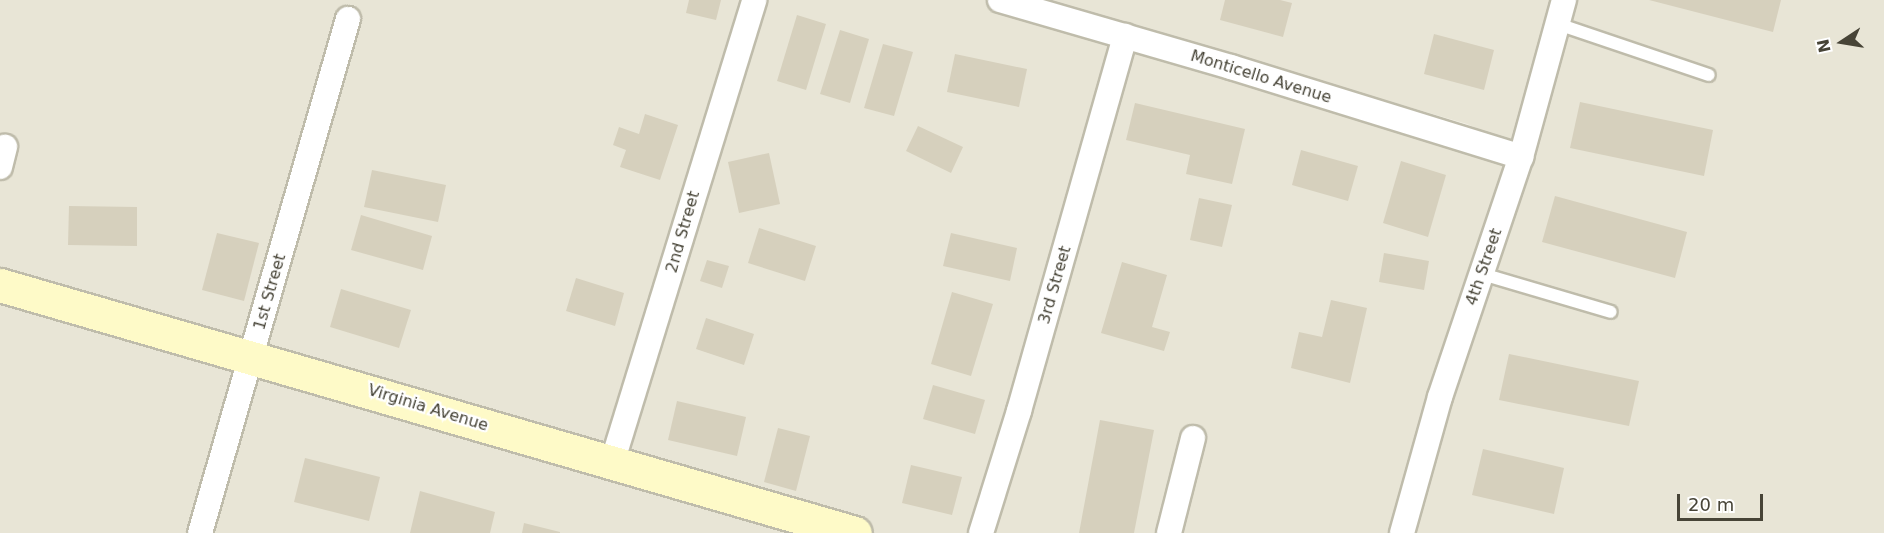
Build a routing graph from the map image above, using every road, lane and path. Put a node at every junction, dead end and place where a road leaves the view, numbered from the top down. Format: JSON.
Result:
{"nodes":[{"id":1,"x":754,"y":0,"type":"edge"},
{"id":2,"x":1000,"y":0,"type":"edge"},
{"id":3,"x":1564,"y":0,"type":"edge"},
{"id":4,"x":348,"y":19,"type":"dead end"},
{"id":5,"x":1558,"y":24,"type":"junction"},
{"id":6,"x":1125,"y":36,"type":"junction"},
{"id":7,"x":1709,"y":75,"type":"dead end"},
{"id":8,"x":1521,"y":157,"type":"junction"},
{"id":9,"x":1482,"y":274,"type":"junction"},
{"id":10,"x":0,"y":285,"type":"edge"},
{"id":11,"x":1611,"y":312,"type":"dead end"},
{"id":12,"x":251,"y":356,"type":"junction"},
{"id":13,"x":1193,"y":438,"type":"dead end"},
{"id":14,"x":612,"y":463,"type":"junction"},
{"id":15,"x":819,"y":528,"type":"edge"},
{"id":16,"x":200,"y":533,"type":"edge"},
{"id":17,"x":855,"y":533,"type":"edge"},
{"id":18,"x":981,"y":533,"type":"edge"},
{"id":19,"x":1169,"y":533,"type":"edge"},
{"id":20,"x":1402,"y":533,"type":"edge"}],
"edges":[{"from":1,"to":14,"type":"street","name":"2nd Street"},
{"from":2,"to":6,"type":"street","name":"Monticello Avenue"},
{"from":3,"to":5,"type":"street","name":"4th Street"},
{"from":4,"to":12,"type":"street","name":"1st Street"},
{"from":5,"to":7,"type":"lane"},
{"from":5,"to":8,"type":"street","name":"4th Street"},
{"from":6,"to":8,"type":"street","name":"Monticello Avenue"},
{"from":6,"to":18,"type":"street","name":"3rd Street"},
{"from":8,"to":9,"type":"street","name":"4th Street"},
{"from":9,"to":11,"type":"lane"},
{"from":9,"to":20,"type":"street","name":"4th Street"},
{"from":10,"to":12,"type":"street","name":"Virginia Avenue"},
{"from":12,"to":14,"type":"street","name":"Virginia Avenue"},
{"from":12,"to":16,"type":"street","name":"1st Street"},
{"from":13,"to":19,"type":"street"},
{"from":14,"to":15,"type":"street","name":"Virginia Avenue"},
{"from":15,"to":17,"type":"street","name":"Virginia Avenue"}]}
